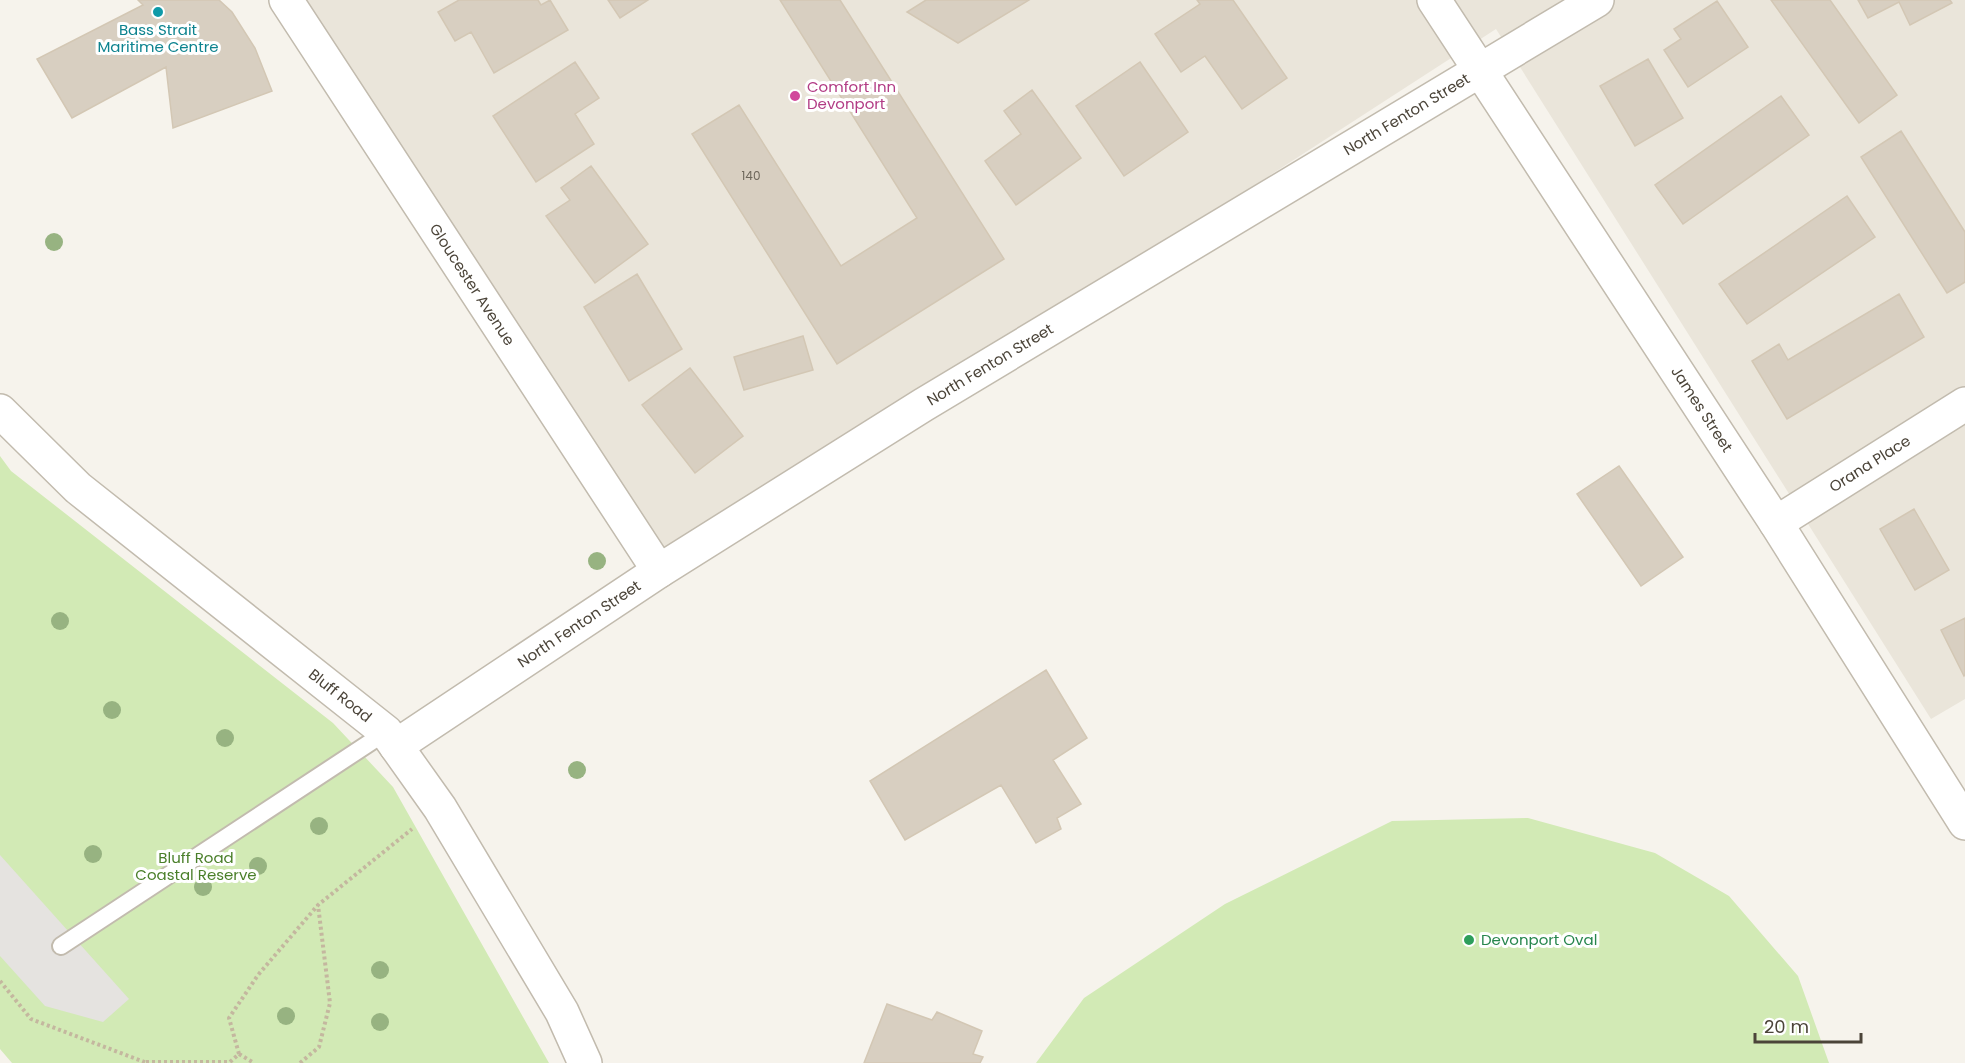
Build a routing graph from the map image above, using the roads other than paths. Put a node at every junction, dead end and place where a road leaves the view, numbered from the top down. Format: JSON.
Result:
{"nodes":[{"id":1,"x":286,"y":0,"type":"edge"},
{"id":2,"x":1434,"y":0,"type":"edge"},
{"id":3,"x":1597,"y":0,"type":"edge"},
{"id":4,"x":1480,"y":72,"type":"junction"},
{"id":5,"x":1965,"y":404,"type":"edge"},
{"id":6,"x":0,"y":411,"type":"edge"},
{"id":7,"x":1776,"y":523,"type":"junction"},
{"id":8,"x":659,"y":571,"type":"junction"},
{"id":9,"x":391,"y":739,"type":"junction"},
{"id":10,"x":1965,"y":823,"type":"edge"},
{"id":11,"x":61,"y":946,"type":"dead end"},
{"id":12,"x":585,"y":1063,"type":"edge"}],
"edges":[{"from":1,"to":8,"type":"street","name":"Gloucester Avenue"},
{"from":2,"to":4,"type":"street","name":"James Street"},
{"from":3,"to":4,"type":"street","name":"North Fenton Street"},
{"from":4,"to":7,"type":"street","name":"James Street"},
{"from":4,"to":8,"type":"street","name":"North Fenton Street"},
{"from":5,"to":7,"type":"street","name":"Orana Place"},
{"from":6,"to":9,"type":"street","name":"Bluff Road"},
{"from":7,"to":10,"type":"street","name":"James Street"},
{"from":8,"to":9,"type":"street","name":"North Fenton Street"},
{"from":9,"to":11,"type":"lane"},
{"from":9,"to":12,"type":"street","name":"Bluff Road"}]}
